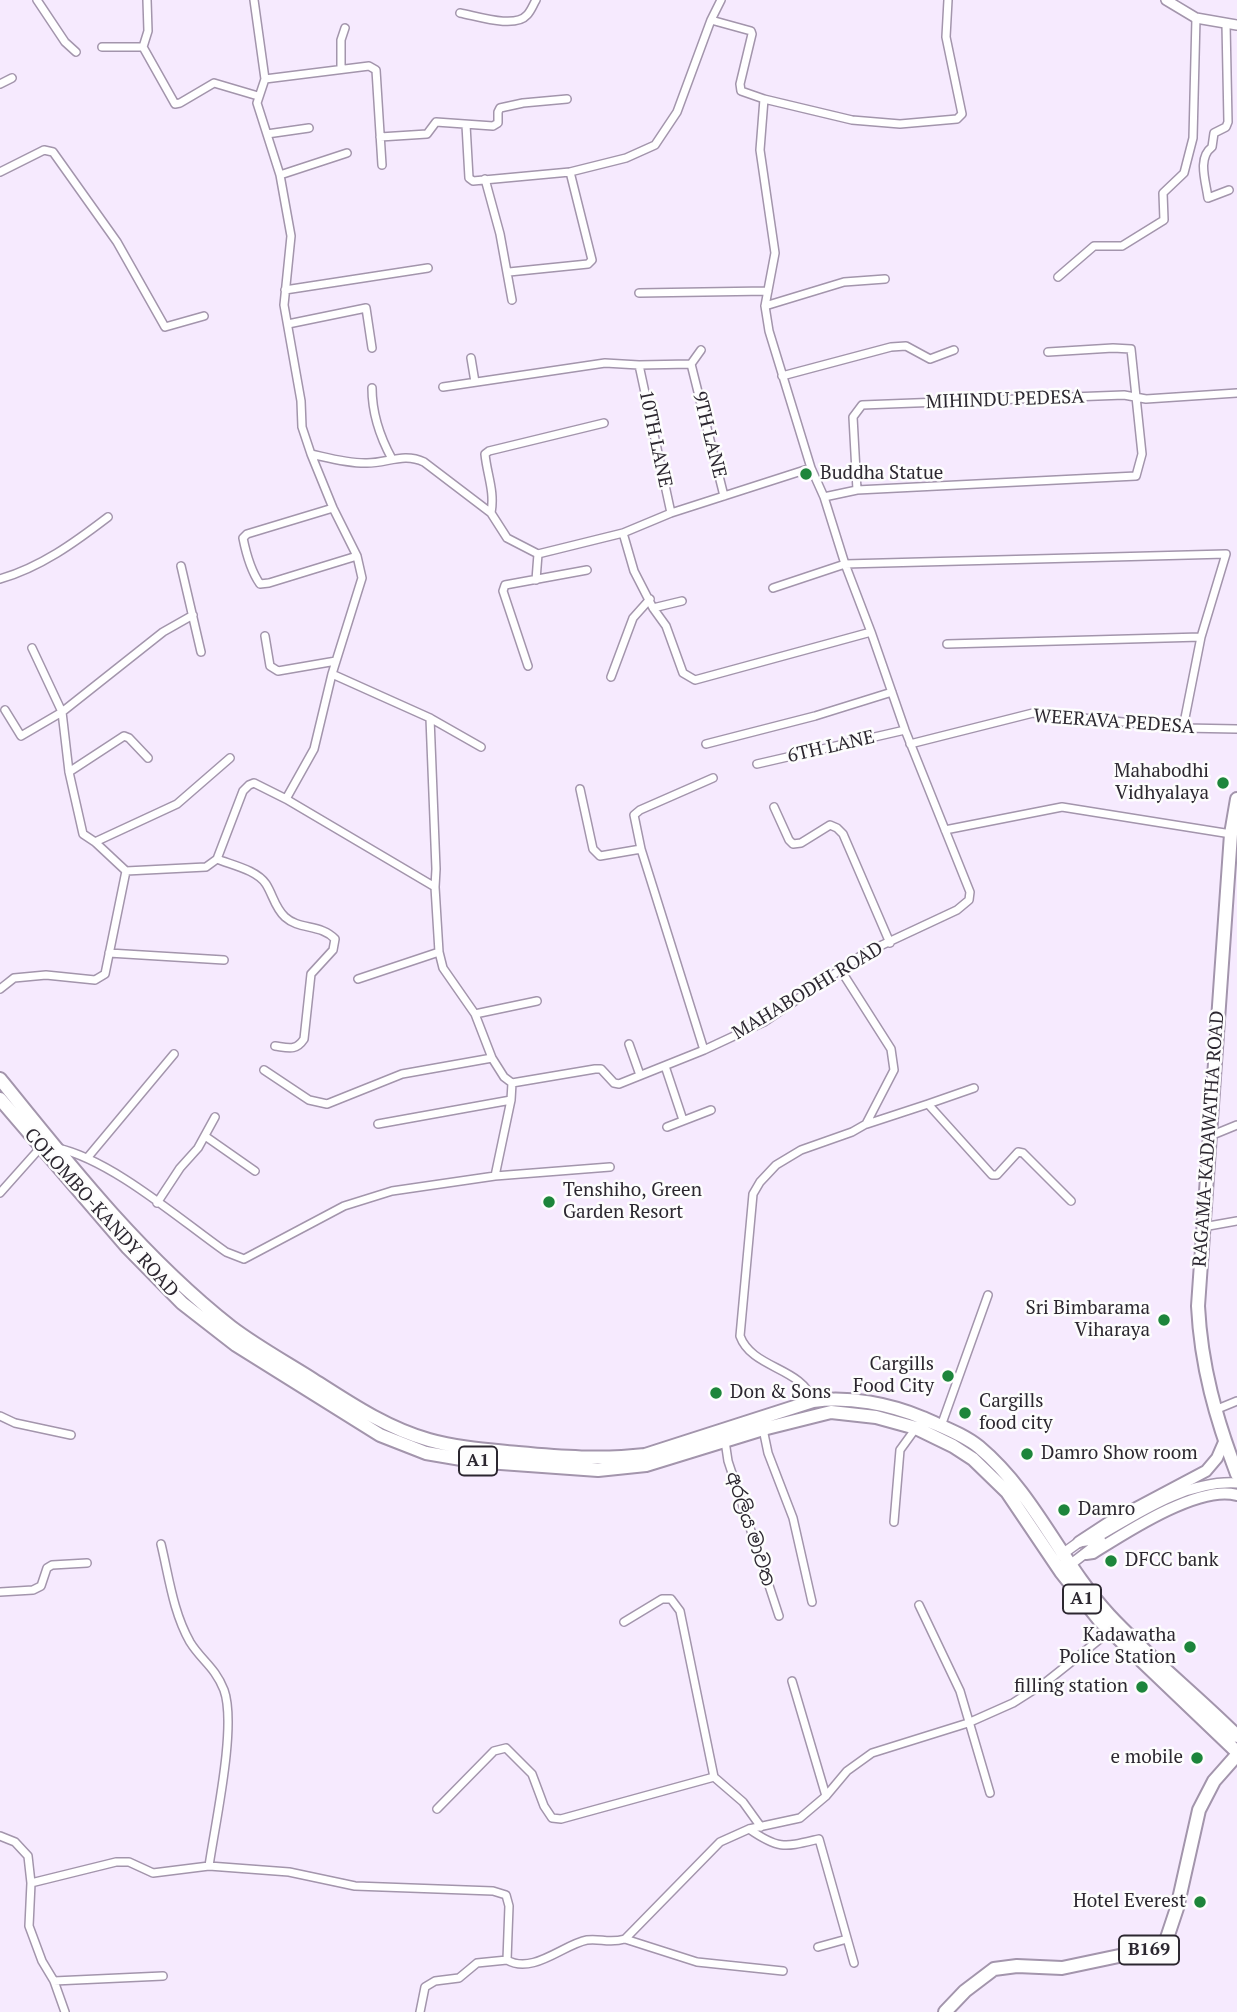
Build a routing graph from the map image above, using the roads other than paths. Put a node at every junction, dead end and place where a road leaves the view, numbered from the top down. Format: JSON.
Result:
{"nodes":[{"id":1,"x":37,"y":0,"type":"edge"},
{"id":2,"x":147,"y":0,"type":"edge"},
{"id":3,"x":254,"y":0,"type":"edge"},
{"id":4,"x":536,"y":0,"type":"edge"},
{"id":5,"x":721,"y":0,"type":"edge"},
{"id":6,"x":948,"y":0,"type":"edge"},
{"id":7,"x":1166,"y":0,"type":"edge"},
{"id":8,"x":460,"y":13,"type":"dead end"},
{"id":9,"x":1196,"y":18,"type":"junction"},
{"id":10,"x":711,"y":20,"type":"junction"},
{"id":11,"x":1226,"y":24,"type":"junction"},
{"id":12,"x":1237,"y":25,"type":"edge"},
{"id":13,"x":345,"y":28,"type":"dead end"},
{"id":14,"x":102,"y":47,"type":"dead end"},
{"id":15,"x":143,"y":47,"type":"junction"},
{"id":16,"x":76,"y":52,"type":"dead end"},
{"id":17,"x":341,"y":69,"type":"junction"},
{"id":18,"x":12,"y":78,"type":"dead end"},
{"id":19,"x":265,"y":79,"type":"junction"},
{"id":20,"x":0,"y":84,"type":"edge"},
{"id":21,"x":258,"y":96,"type":"junction"},
{"id":22,"x":567,"y":99,"type":"dead end"},
{"id":23,"x":764,"y":99,"type":"junction"},
{"id":24,"x":466,"y":125,"type":"junction"},
{"id":25,"x":309,"y":128,"type":"dead end"},
{"id":26,"x":267,"y":134,"type":"junction"},
{"id":27,"x":380,"y":137,"type":"junction"},
{"id":28,"x":347,"y":153,"type":"dead end"},
{"id":29,"x":382,"y":165,"type":"dead end"},
{"id":30,"x":0,"y":172,"type":"edge"},
{"id":31,"x":570,"y":172,"type":"junction"},
{"id":32,"x":279,"y":175,"type":"junction"},
{"id":33,"x":485,"y":179,"type":"junction"},
{"id":34,"x":1229,"y":190,"type":"dead end"},
{"id":35,"x":428,"y":268,"type":"dead end"},
{"id":36,"x":509,"y":272,"type":"junction"},
{"id":37,"x":1058,"y":276,"type":"dead end"},
{"id":38,"x":884,"y":279,"type":"dead end"},
{"id":39,"x":285,"y":290,"type":"junction"},
{"id":40,"x":768,"y":291,"type":"junction"},
{"id":41,"x":639,"y":293,"type":"dead end"},
{"id":42,"x":512,"y":300,"type":"dead end"},
{"id":43,"x":765,"y":306,"type":"junction"},
{"id":44,"x":204,"y":316,"type":"dead end"},
{"id":45,"x":288,"y":324,"type":"junction"},
{"id":46,"x":372,"y":348,"type":"dead end"},
{"id":47,"x":701,"y":350,"type":"dead end"},
{"id":48,"x":954,"y":351,"type":"dead end"},
{"id":49,"x":1048,"y":352,"type":"dead end"},
{"id":50,"x":471,"y":358,"type":"dead end"},
{"id":51,"x":691,"y":364,"type":"junction"},
{"id":52,"x":639,"y":365,"type":"junction"},
{"id":53,"x":782,"y":376,"type":"junction"},
{"id":54,"x":475,"y":382,"type":"junction"},
{"id":55,"x":443,"y":387,"type":"dead end"},
{"id":56,"x":372,"y":388,"type":"dead end"},
{"id":57,"x":1237,"y":393,"type":"edge"},
{"id":58,"x":1135,"y":397,"type":"junction"},
{"id":59,"x":604,"y":423,"type":"dead end"},
{"id":60,"x":311,"y":454,"type":"junction"},
{"id":61,"x":393,"y":459,"type":"junction"},
{"id":62,"x":811,"y":468,"type":"junction"},
{"id":63,"x":857,"y":490,"type":"junction"},
{"id":64,"x":724,"y":496,"type":"junction"},
{"id":65,"x":824,"y":497,"type":"junction"},
{"id":66,"x":333,"y":508,"type":"junction"},
{"id":67,"x":491,"y":513,"type":"junction"},
{"id":68,"x":671,"y":513,"type":"junction"},
{"id":69,"x":108,"y":517,"type":"dead end"},
{"id":70,"x":623,"y":533,"type":"junction"},
{"id":71,"x":538,"y":554,"type":"junction"},
{"id":72,"x":357,"y":556,"type":"junction"},
{"id":73,"x":845,"y":564,"type":"junction"},
{"id":74,"x":181,"y":566,"type":"dead end"},
{"id":75,"x":587,"y":570,"type":"dead end"},
{"id":76,"x":0,"y":579,"type":"edge"},
{"id":77,"x":536,"y":580,"type":"junction"},
{"id":78,"x":773,"y":588,"type":"dead end"},
{"id":79,"x":650,"y":599,"type":"junction"},
{"id":80,"x":682,"y":601,"type":"dead end"},
{"id":81,"x":653,"y":608,"type":"junction"},
{"id":82,"x":193,"y":615,"type":"junction"},
{"id":83,"x":872,"y":632,"type":"junction"},
{"id":84,"x":265,"y":636,"type":"dead end"},
{"id":85,"x":1201,"y":637,"type":"junction"},
{"id":86,"x":947,"y":644,"type":"dead end"},
{"id":87,"x":32,"y":648,"type":"dead end"},
{"id":88,"x":201,"y":652,"type":"dead end"},
{"id":89,"x":336,"y":661,"type":"junction"},
{"id":90,"x":528,"y":666,"type":"dead end"},
{"id":91,"x":332,"y":674,"type":"junction"},
{"id":92,"x":611,"y":677,"type":"dead end"},
{"id":93,"x":892,"y":692,"type":"junction"},
{"id":94,"x":5,"y":710,"type":"dead end"},
{"id":95,"x":62,"y":712,"type":"junction"},
{"id":96,"x":430,"y":718,"type":"junction"},
{"id":97,"x":1183,"y":728,"type":"junction"},
{"id":98,"x":1237,"y":729,"type":"edge"},
{"id":99,"x":905,"y":730,"type":"junction"},
{"id":100,"x":706,"y":744,"type":"dead end"},
{"id":101,"x":910,"y":744,"type":"junction"},
{"id":102,"x":481,"y":747,"type":"dead end"},
{"id":103,"x":148,"y":758,"type":"dead end"},
{"id":104,"x":230,"y":758,"type":"dead end"},
{"id":105,"x":757,"y":764,"type":"dead end"},
{"id":106,"x":69,"y":772,"type":"junction"},
{"id":107,"x":713,"y":778,"type":"dead end"},
{"id":108,"x":580,"y":789,"type":"dead end"},
{"id":109,"x":286,"y":799,"type":"junction"},
{"id":110,"x":1237,"y":799,"type":"edge"},
{"id":111,"x":774,"y":807,"type":"dead end"},
{"id":112,"x":1234,"y":826,"type":"edge"},
{"id":113,"x":945,"y":830,"type":"junction"},
{"id":114,"x":95,"y":842,"type":"junction"},
{"id":115,"x":641,"y":849,"type":"junction"},
{"id":116,"x":217,"y":859,"type":"junction"},
{"id":117,"x":126,"y":871,"type":"junction"},
{"id":118,"x":435,"y":887,"type":"junction"},
{"id":119,"x":890,"y":943,"type":"junction"},
{"id":120,"x":439,"y":952,"type":"junction"},
{"id":121,"x":109,"y":953,"type":"junction"},
{"id":122,"x":224,"y":960,"type":"dead end"},
{"id":123,"x":840,"y":969,"type":"junction"},
{"id":124,"x":358,"y":979,"type":"dead end"},
{"id":125,"x":0,"y":989,"type":"edge"},
{"id":126,"x":537,"y":1001,"type":"dead end"},
{"id":127,"x":475,"y":1014,"type":"junction"},
{"id":128,"x":629,"y":1044,"type":"dead end"},
{"id":129,"x":275,"y":1046,"type":"dead end"},
{"id":130,"x":704,"y":1050,"type":"junction"},
{"id":131,"x":174,"y":1054,"type":"dead end"},
{"id":132,"x":492,"y":1058,"type":"junction"},
{"id":133,"x":665,"y":1066,"type":"junction"},
{"id":134,"x":264,"y":1070,"type":"dead end"},
{"id":135,"x":640,"y":1075,"type":"junction"},
{"id":136,"x":0,"y":1079,"type":"edge"},
{"id":137,"x":513,"y":1083,"type":"junction"},
{"id":138,"x":974,"y":1088,"type":"dead end"},
{"id":139,"x":0,"y":1099,"type":"edge"},
{"id":140,"x":511,"y":1100,"type":"junction"},
{"id":141,"x":928,"y":1104,"type":"junction"},
{"id":142,"x":710,"y":1110,"type":"dead end"},
{"id":143,"x":215,"y":1117,"type":"dead end"},
{"id":144,"x":683,"y":1120,"type":"junction"},
{"id":145,"x":378,"y":1124,"type":"dead end"},
{"id":146,"x":866,"y":1124,"type":"junction"},
{"id":147,"x":1237,"y":1125,"type":"edge"},
{"id":148,"x":667,"y":1127,"type":"dead end"},
{"id":149,"x":205,"y":1136,"type":"junction"},
{"id":150,"x":1210,"y":1136,"type":"junction"},
{"id":151,"x":48,"y":1145,"type":"junction"},
{"id":152,"x":88,"y":1157,"type":"junction"},
{"id":153,"x":610,"y":1167,"type":"dead end"},
{"id":154,"x":255,"y":1171,"type":"dead end"},
{"id":155,"x":495,"y":1176,"type":"junction"},
{"id":156,"x":0,"y":1194,"type":"edge"},
{"id":157,"x":1071,"y":1201,"type":"dead end"},
{"id":158,"x":157,"y":1203,"type":"junction"},
{"id":159,"x":1237,"y":1221,"type":"edge"},
{"id":160,"x":1202,"y":1227,"type":"junction"},
{"id":161,"x":988,"y":1295,"type":"dead end"},
{"id":162,"x":813,"y":1401,"type":"junction"},
{"id":163,"x":1237,"y":1401,"type":"edge"},
{"id":164,"x":1214,"y":1410,"type":"junction"},
{"id":165,"x":0,"y":1416,"type":"edge"},
{"id":166,"x":941,"y":1426,"type":"junction"},
{"id":167,"x":916,"y":1428,"type":"junction"},
{"id":168,"x":763,"y":1429,"type":"junction"},
{"id":169,"x":71,"y":1435,"type":"dead end"},
{"id":170,"x":725,"y":1441,"type":"junction"},
{"id":171,"x":1224,"y":1441,"type":"junction"},
{"id":172,"x":1235,"y":1466,"type":"edge"},
{"id":173,"x":1237,"y":1483,"type":"edge"},
{"id":174,"x":1209,"y":1486,"type":"junction"},
{"id":175,"x":1237,"y":1494,"type":"edge"},
{"id":176,"x":894,"y":1522,"type":"dead end"},
{"id":177,"x":1079,"y":1542,"type":"junction"},
{"id":178,"x":161,"y":1544,"type":"dead end"},
{"id":179,"x":1086,"y":1554,"type":"junction"},
{"id":180,"x":1058,"y":1557,"type":"junction"},
{"id":181,"x":87,"y":1563,"type":"dead end"},
{"id":182,"x":1066,"y":1568,"type":"junction"},
{"id":183,"x":0,"y":1592,"type":"edge"},
{"id":184,"x":812,"y":1602,"type":"dead end"},
{"id":185,"x":919,"y":1605,"type":"dead end"},
{"id":186,"x":779,"y":1616,"type":"dead end"},
{"id":187,"x":625,"y":1622,"type":"dead end"},
{"id":188,"x":1110,"y":1631,"type":"junction"},
{"id":189,"x":792,"y":1681,"type":"dead end"},
{"id":190,"x":968,"y":1723,"type":"junction"},
{"id":191,"x":1237,"y":1736,"type":"edge"},
{"id":192,"x":1237,"y":1753,"type":"edge"},
{"id":193,"x":714,"y":1777,"type":"junction"},
{"id":194,"x":990,"y":1793,"type":"dead end"},
{"id":195,"x":826,"y":1797,"type":"junction"},
{"id":196,"x":437,"y":1809,"type":"dead end"},
{"id":197,"x":761,"y":1827,"type":"junction"},
{"id":198,"x":750,"y":1829,"type":"junction"},
{"id":199,"x":0,"y":1836,"type":"edge"},
{"id":200,"x":209,"y":1866,"type":"junction"},
{"id":201,"x":31,"y":1883,"type":"junction"},
{"id":202,"x":625,"y":1939,"type":"junction"},
{"id":203,"x":847,"y":1939,"type":"junction"},
{"id":204,"x":818,"y":1947,"type":"dead end"},
{"id":205,"x":507,"y":1960,"type":"junction"},
{"id":206,"x":853,"y":1963,"type":"dead end"},
{"id":207,"x":783,"y":1971,"type":"dead end"},
{"id":208,"x":163,"y":1976,"type":"dead end"},
{"id":209,"x":54,"y":1981,"type":"junction"},
{"id":210,"x":65,"y":2012,"type":"edge"},
{"id":211,"x":420,"y":2012,"type":"edge"},
{"id":212,"x":946,"y":2012,"type":"edge"}],
"edges":[{"from":1,"to":16,"type":"street"},
{"from":2,"to":15,"type":"street"},
{"from":3,"to":19,"type":"street"},
{"from":4,"to":8,"type":"street"},
{"from":5,"to":10,"type":"street"},
{"from":6,"to":23,"type":"street"},
{"from":7,"to":9,"type":"street"},
{"from":9,"to":11,"type":"street"},
{"from":9,"to":37,"type":"street"},
{"from":10,"to":23,"type":"street"},
{"from":10,"to":31,"type":"street"},
{"from":11,"to":12,"type":"street"},
{"from":11,"to":34,"type":"street"},
{"from":13,"to":17,"type":"street"},
{"from":14,"to":15,"type":"street"},
{"from":15,"to":21,"type":"street"},
{"from":17,"to":19,"type":"street"},
{"from":17,"to":27,"type":"street"},
{"from":18,"to":20,"type":"street"},
{"from":19,"to":21,"type":"street"},
{"from":21,"to":26,"type":"street"},
{"from":22,"to":24,"type":"street"},
{"from":23,"to":40,"type":"street"},
{"from":24,"to":27,"type":"street"},
{"from":24,"to":33,"type":"street"},
{"from":25,"to":26,"type":"street"},
{"from":26,"to":32,"type":"street"},
{"from":27,"to":29,"type":"street"},
{"from":28,"to":32,"type":"street"},
{"from":30,"to":44,"type":"street"},
{"from":31,"to":33,"type":"street"},
{"from":31,"to":36,"type":"street"},
{"from":32,"to":39,"type":"street"},
{"from":33,"to":36,"type":"street"},
{"from":35,"to":39,"type":"street"},
{"from":36,"to":42,"type":"street"},
{"from":38,"to":43,"type":"street"},
{"from":39,"to":45,"type":"street"},
{"from":40,"to":41,"type":"street"},
{"from":40,"to":43,"type":"street"},
{"from":43,"to":53,"type":"street","name":"MAHABODHI ROAD"},
{"from":45,"to":46,"type":"street"},
{"from":45,"to":60,"type":"street"},
{"from":47,"to":51,"type":"street"},
{"from":48,"to":53,"type":"street"},
{"from":49,"to":58,"type":"street"},
{"from":50,"to":54,"type":"street"},
{"from":51,"to":52,"type":"street"},
{"from":51,"to":64,"type":"street","name":"9TH LANE"},
{"from":52,"to":54,"type":"street"},
{"from":52,"to":68,"type":"street","name":"10TH LANE"},
{"from":53,"to":62,"type":"street","name":"MAHABODHI ROAD"},
{"from":54,"to":55,"type":"street"},
{"from":56,"to":61,"type":"street"},
{"from":57,"to":58,"type":"street","name":"MIHINDU PEDESA"},
{"from":58,"to":63,"type":"street"},
{"from":58,"to":63,"type":"street","name":"MIHINDU PEDESA"},
{"from":59,"to":67,"type":"street"},
{"from":60,"to":61,"type":"street"},
{"from":60,"to":66,"type":"street"},
{"from":61,"to":67,"type":"street"},
{"from":62,"to":64,"type":"street"},
{"from":62,"to":65,"type":"street","name":"MAHABODHI ROAD"},
{"from":63,"to":65,"type":"street"},
{"from":64,"to":68,"type":"street"},
{"from":65,"to":73,"type":"street","name":"MAHABODHI ROAD"},
{"from":66,"to":72,"type":"street"},
{"from":66,"to":72,"type":"street"},
{"from":67,"to":71,"type":"street"},
{"from":68,"to":70,"type":"street"},
{"from":69,"to":76,"type":"street"},
{"from":70,"to":71,"type":"street"},
{"from":70,"to":79,"type":"street"},
{"from":71,"to":77,"type":"street"},
{"from":72,"to":89,"type":"street"},
{"from":73,"to":78,"type":"street"},
{"from":73,"to":83,"type":"street","name":"MAHABODHI ROAD"},
{"from":73,"to":85,"type":"street"},
{"from":74,"to":82,"type":"street"},
{"from":75,"to":77,"type":"street"},
{"from":77,"to":90,"type":"street"},
{"from":79,"to":81,"type":"street"},
{"from":79,"to":92,"type":"street"},
{"from":80,"to":81,"type":"street"},
{"from":81,"to":83,"type":"street"},
{"from":82,"to":88,"type":"street"},
{"from":82,"to":95,"type":"street"},
{"from":83,"to":93,"type":"street","name":"MAHABODHI ROAD"},
{"from":84,"to":89,"type":"street"},
{"from":85,"to":86,"type":"street"},
{"from":85,"to":97,"type":"street"},
{"from":87,"to":95,"type":"street"},
{"from":89,"to":91,"type":"street"},
{"from":91,"to":96,"type":"street"},
{"from":91,"to":109,"type":"street"},
{"from":93,"to":99,"type":"street","name":"MAHABODHI ROAD"},
{"from":93,"to":100,"type":"street"},
{"from":94,"to":95,"type":"street"},
{"from":95,"to":106,"type":"street"},
{"from":96,"to":102,"type":"street"},
{"from":96,"to":118,"type":"street"},
{"from":97,"to":98,"type":"street","name":"WEERAVA PEDESA"},
{"from":97,"to":101,"type":"street","name":"WEERAVA PEDESA"},
{"from":99,"to":101,"type":"street","name":"MAHABODHI ROAD"},
{"from":99,"to":105,"type":"street","name":"6TH LANE"},
{"from":101,"to":113,"type":"street","name":"MAHABODHI ROAD"},
{"from":103,"to":106,"type":"street"},
{"from":104,"to":114,"type":"street"},
{"from":106,"to":114,"type":"street"},
{"from":107,"to":115,"type":"street"},
{"from":108,"to":115,"type":"street"},
{"from":109,"to":116,"type":"street"},
{"from":109,"to":118,"type":"street"},
{"from":110,"to":112,"type":"main road","name":"RAGAMA-KADAWATHA ROAD"},
{"from":111,"to":119,"type":"street"},
{"from":112,"to":113,"type":"street"},
{"from":112,"to":150,"type":"main road","name":"RAGAMA-KADAWATHA ROAD"},
{"from":113,"to":119,"type":"street","name":"MAHABODHI ROAD"},
{"from":114,"to":117,"type":"street"},
{"from":115,"to":130,"type":"street"},
{"from":116,"to":117,"type":"street"},
{"from":116,"to":129,"type":"street"},
{"from":117,"to":121,"type":"street"},
{"from":118,"to":120,"type":"street"},
{"from":119,"to":123,"type":"street","name":"MAHABODHI ROAD"},
{"from":120,"to":124,"type":"street"},
{"from":120,"to":127,"type":"street"},
{"from":121,"to":122,"type":"street"},
{"from":121,"to":125,"type":"street"},
{"from":123,"to":130,"type":"street","name":"MAHABODHI ROAD"},
{"from":123,"to":146,"type":"street"},
{"from":126,"to":127,"type":"street"},
{"from":127,"to":132,"type":"street"},
{"from":128,"to":135,"type":"street"},
{"from":130,"to":133,"type":"street","name":"MAHABODHI ROAD"},
{"from":131,"to":152,"type":"street"},
{"from":132,"to":134,"type":"street"},
{"from":132,"to":137,"type":"street"},
{"from":133,"to":135,"type":"street","name":"MAHABODHI ROAD"},
{"from":133,"to":144,"type":"street"},
{"from":135,"to":137,"type":"street","name":"MAHABODHI ROAD"},
{"from":136,"to":151,"type":"main road","name":"COLOMBO-KANDY ROAD","number":"A1"},
{"from":137,"to":140,"type":"street"},
{"from":138,"to":141,"type":"street"},
{"from":139,"to":151,"type":"main road","name":"COLOMBO-KANDY ROAD","number":"A1"},
{"from":140,"to":145,"type":"street"},
{"from":140,"to":155,"type":"street"},
{"from":141,"to":146,"type":"street"},
{"from":141,"to":157,"type":"street"},
{"from":142,"to":144,"type":"street"},
{"from":143,"to":149,"type":"street"},
{"from":144,"to":148,"type":"street"},
{"from":146,"to":162,"type":"street"},
{"from":147,"to":150,"type":"street"},
{"from":149,"to":154,"type":"street"},
{"from":149,"to":158,"type":"street"},
{"from":150,"to":160,"type":"main road","name":"RAGAMA-KADAWATHA ROAD"},
{"from":151,"to":152,"type":"street"},
{"from":151,"to":156,"type":"street"},
{"from":151,"to":162,"type":"main road","name":"COLOMBO-KANDY ROAD","number":"A1"},
{"from":151,"to":170,"type":"main road","name":"COLOMBO-KANDY ROAD","number":"A1"},
{"from":152,"to":158,"type":"street"},
{"from":153,"to":155,"type":"street"},
{"from":155,"to":158,"type":"street"},
{"from":159,"to":160,"type":"street"},
{"from":160,"to":164,"type":"main road","name":"RAGAMA-KADAWATHA ROAD"},
{"from":161,"to":166,"type":"street"},
{"from":162,"to":166,"type":"main road","name":"COLOMBO-KANDY ROAD","number":"A1"},
{"from":163,"to":164,"type":"street"},
{"from":164,"to":171,"type":"main road","name":"RAGAMA-KADAWATHA ROAD"},
{"from":165,"to":169,"type":"street"},
{"from":166,"to":180,"type":"main road","name":"COLOMBO-KANDY ROAD","number":"A1"},
{"from":167,"to":168,"type":"main road","name":"COLOMBO-KANDY ROAD","number":"A1"},
{"from":167,"to":176,"type":"street"},
{"from":167,"to":180,"type":"main road","name":"COLOMBO-KANDY ROAD","number":"A1"},
{"from":168,"to":170,"type":"main road","name":"COLOMBO-KANDY ROAD","number":"A1"},
{"from":168,"to":184,"type":"street"},
{"from":170,"to":186,"type":"street","name":"අරලිය මාවත"},
{"from":171,"to":172,"type":"main road","name":"RAGAMA-KADAWATHA ROAD"},
{"from":171,"to":177,"type":"main road"},
{"from":173,"to":174,"type":"street"},
{"from":174,"to":177,"type":"street"},
{"from":174,"to":179,"type":"street"},
{"from":175,"to":179,"type":"main road"},
{"from":177,"to":180,"type":"street"},
{"from":178,"to":200,"type":"street"},
{"from":179,"to":182,"type":"street"},
{"from":180,"to":182,"type":"main road","name":"COLOMBO-KANDY ROAD","number":"A1"},
{"from":181,"to":183,"type":"street"},
{"from":182,"to":188,"type":"main road","name":"COLOMBO-KANDY ROAD","number":"A1"},
{"from":182,"to":191,"type":"main road","name":"COLOMBO-KANDY ROAD","number":"A1"},
{"from":185,"to":190,"type":"street"},
{"from":187,"to":193,"type":"street"},
{"from":188,"to":190,"type":"street"},
{"from":188,"to":192,"type":"main road","name":"COLOMBO-KANDY ROAD","number":"A1"},
{"from":189,"to":195,"type":"street"},
{"from":190,"to":194,"type":"street"},
{"from":190,"to":195,"type":"street"},
{"from":192,"to":212,"type":"main road","number":"B169"},
{"from":193,"to":196,"type":"street"},
{"from":193,"to":197,"type":"street"},
{"from":195,"to":197,"type":"street"},
{"from":197,"to":198,"type":"street"},
{"from":198,"to":202,"type":"street"},
{"from":198,"to":203,"type":"street"},
{"from":199,"to":201,"type":"street"},
{"from":200,"to":201,"type":"street"},
{"from":200,"to":205,"type":"street"},
{"from":201,"to":209,"type":"street"},
{"from":202,"to":205,"type":"street"},
{"from":202,"to":207,"type":"street"},
{"from":203,"to":204,"type":"street"},
{"from":203,"to":206,"type":"street"},
{"from":205,"to":211,"type":"street"},
{"from":208,"to":209,"type":"street"},
{"from":209,"to":210,"type":"street"}]}
